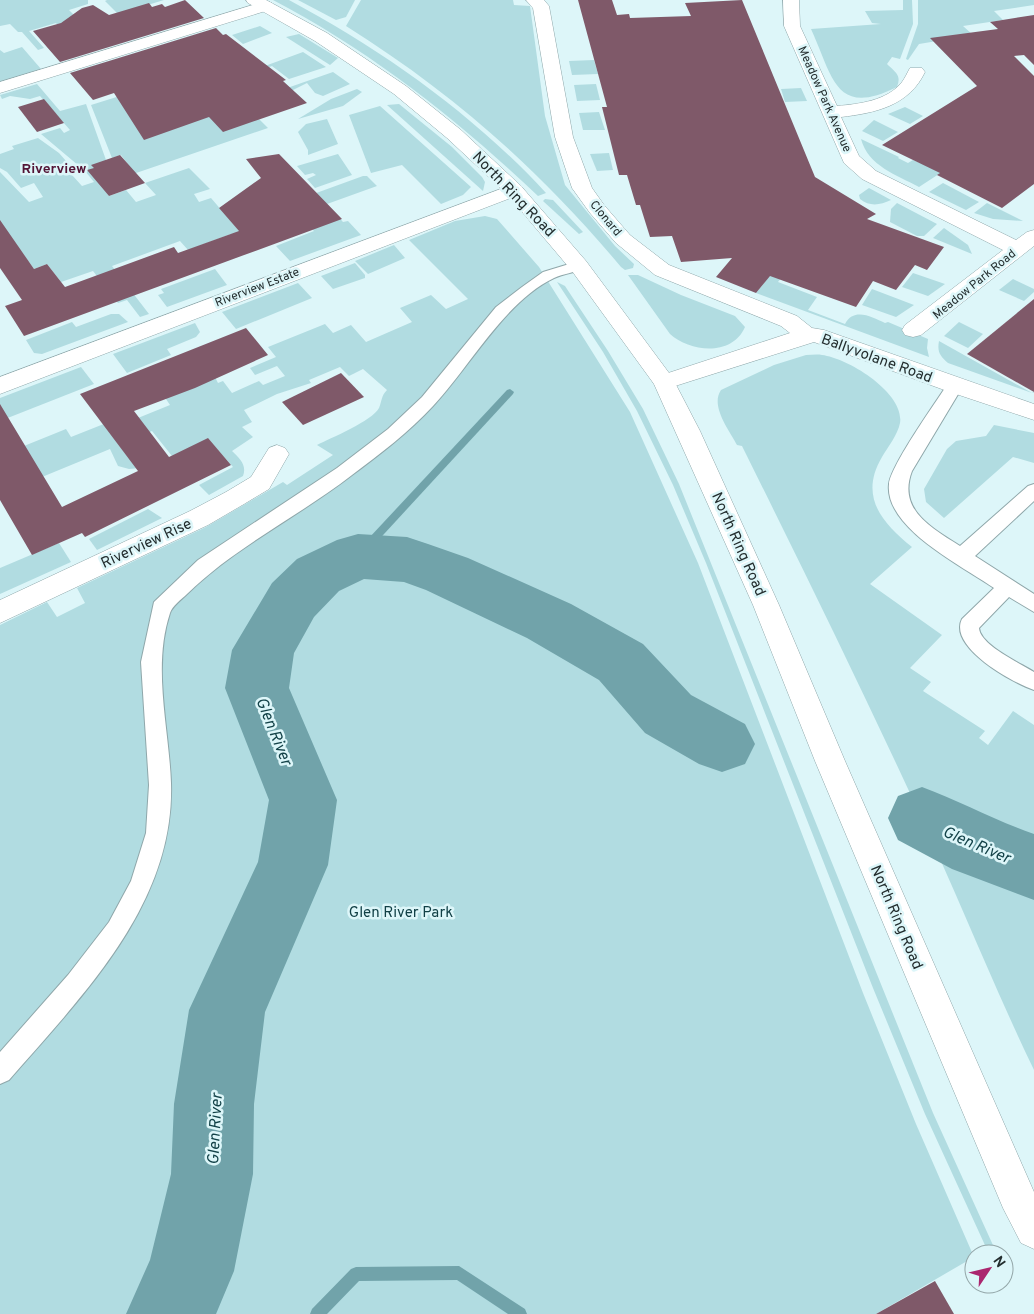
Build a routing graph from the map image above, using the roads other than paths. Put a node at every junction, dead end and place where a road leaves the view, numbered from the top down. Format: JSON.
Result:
{"nodes":[{"id":1,"x":534,"y":0,"type":"edge"},
{"id":2,"x":791,"y":0,"type":"edge"},
{"id":3,"x":260,"y":3,"type":"edge"},
{"id":4,"x":916,"y":72,"type":"dead end"},
{"id":5,"x":0,"y":88,"type":"edge"},
{"id":6,"x":830,"y":112,"type":"junction"},
{"id":7,"x":514,"y":190,"type":"junction"},
{"id":8,"x":1034,"y":236,"type":"edge"},
{"id":9,"x":1017,"y":249,"type":"junction"},
{"id":10,"x":579,"y":266,"type":"junction"},
{"id":11,"x":913,"y":330,"type":"dead end"},
{"id":12,"x":806,"y":335,"type":"junction"},
{"id":13,"x":664,"y":382,"type":"junction"},
{"id":14,"x":0,"y":386,"type":"edge"},
{"id":15,"x":956,"y":386,"type":"junction"},
{"id":16,"x":1034,"y":412,"type":"edge"},
{"id":17,"x":277,"y":454,"type":"dead end"},
{"id":18,"x":1034,"y":491,"type":"edge"},
{"id":19,"x":962,"y":556,"type":"junction"},
{"id":20,"x":1008,"y":586,"type":"junction"},
{"id":21,"x":1034,"y":604,"type":"edge"},
{"id":22,"x":0,"y":612,"type":"edge"},
{"id":23,"x":1034,"y":682,"type":"edge"},
{"id":24,"x":0,"y":1071,"type":"edge"},
{"id":25,"x":1034,"y":1230,"type":"edge"}],
"edges":[{"from":1,"to":12,"type":"street","name":"Clonard"},
{"from":2,"to":6,"type":"street","name":"Meadow Park Avenue"},
{"from":3,"to":5,"type":"street"},
{"from":3,"to":7,"type":"street","name":"North Ring Road"},
{"from":4,"to":6,"type":"street"},
{"from":6,"to":9,"type":"street","name":"Meadow Park Avenue"},
{"from":7,"to":10,"type":"street","name":"North Ring Road"},
{"from":7,"to":14,"type":"street","name":"Riverview Estate"},
{"from":8,"to":9,"type":"street","name":"Meadow Park Road"},
{"from":9,"to":11,"type":"street","name":"Meadow Park Road"},
{"from":10,"to":13,"type":"street","name":"North Ring Road"},
{"from":10,"to":24,"type":"lane"},
{"from":12,"to":13,"type":"street","name":"Ballyvolane Road"},
{"from":12,"to":15,"type":"street","name":"Ballyvolane Road"},
{"from":13,"to":25,"type":"street","name":"North Ring Road"},
{"from":15,"to":16,"type":"street","name":"Ballyvolane Road"},
{"from":15,"to":19,"type":"lane"},
{"from":17,"to":22,"type":"street","name":"Riverview Rise"},
{"from":18,"to":19,"type":"lane"},
{"from":19,"to":20,"type":"lane"},
{"from":20,"to":21,"type":"lane"},
{"from":20,"to":23,"type":"lane"}]}
